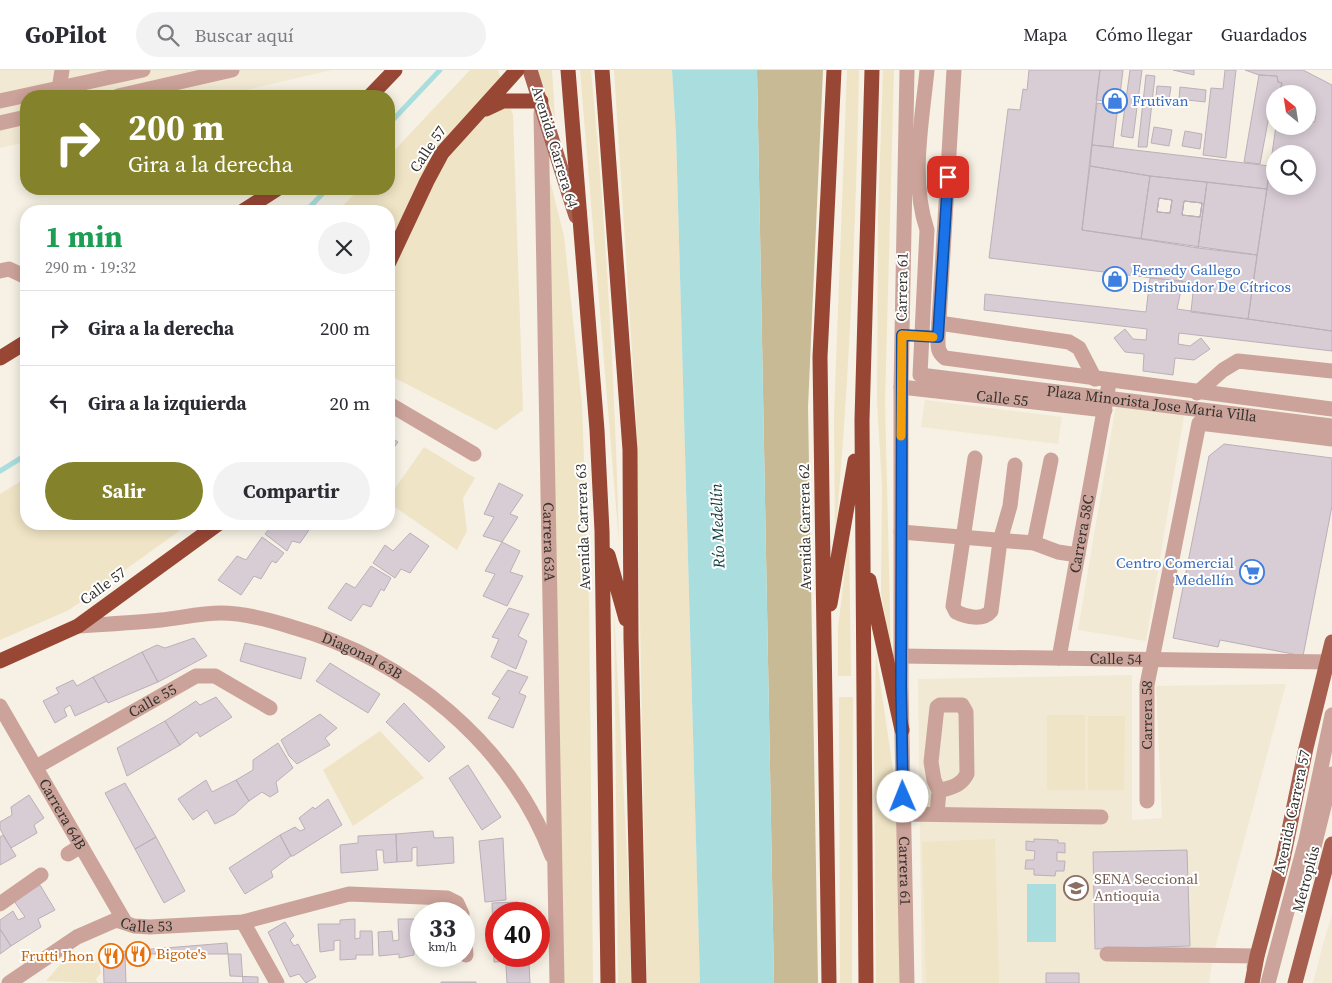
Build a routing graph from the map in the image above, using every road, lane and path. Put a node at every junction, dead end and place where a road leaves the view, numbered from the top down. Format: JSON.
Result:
{"nodes":[{"id":1,"x":62,"y":70,"type":"edge"},
{"id":2,"x":143,"y":70,"type":"edge"},
{"id":3,"x":232,"y":70,"type":"edge"},
{"id":4,"x":395,"y":70,"type":"edge"},
{"id":5,"x":517,"y":70,"type":"edge"},
{"id":6,"x":530,"y":70,"type":"edge"},
{"id":7,"x":568,"y":70,"type":"edge"},
{"id":8,"x":602,"y":70,"type":"edge"},
{"id":9,"x":834,"y":70,"type":"edge"},
{"id":10,"x":872,"y":70,"type":"edge"},
{"id":11,"x":907,"y":70,"type":"edge"},
{"id":12,"x":927,"y":70,"type":"edge"},
{"id":13,"x":954,"y":70,"type":"edge"},
{"id":14,"x":59,"y":90,"type":"edge"},
{"id":15,"x":67,"y":90,"type":"edge"},
{"id":16,"x":144,"y":90,"type":"edge"},
{"id":17,"x":376,"y":90,"type":"edge"},
{"id":18,"x":20,"y":98,"type":"edge"},
{"id":19,"x":0,"y":101,"type":"edge"},
{"id":20,"x":541,"y":102,"type":"junction"},
{"id":21,"x":474,"y":117,"type":"junction"},
{"id":22,"x":20,"y":118,"type":"edge"},
{"id":23,"x":0,"y":123,"type":"edge"},
{"id":24,"x":947,"y":194,"type":"junction"},
{"id":25,"x":267,"y":195,"type":"edge"},
{"id":26,"x":920,"y":195,"type":"junction"},
{"id":27,"x":904,"y":196,"type":"junction"},
{"id":28,"x":252,"y":205,"type":"edge"},
{"id":29,"x":579,"y":225,"type":"junction"},
{"id":30,"x":395,"y":249,"type":"edge"},
{"id":31,"x":903,"y":259,"type":"junction"},
{"id":32,"x":925,"y":261,"type":"junction"},
{"id":33,"x":943,"y":262,"type":"junction"},
{"id":34,"x":0,"y":271,"type":"edge"},
{"id":35,"x":20,"y":275,"type":"edge"},
{"id":36,"x":938,"y":330,"type":"junction"},
{"id":37,"x":902,"y":335,"type":"junction"},
{"id":38,"x":921,"y":336,"type":"junction"},
{"id":39,"x":20,"y":346,"type":"edge"},
{"id":40,"x":0,"y":358,"type":"edge"},
{"id":41,"x":1332,"y":371,"type":"edge"},
{"id":42,"x":1102,"y":380,"type":"junction"},
{"id":43,"x":901,"y":387,"type":"junction"},
{"id":44,"x":1197,"y":393,"type":"junction"},
{"id":45,"x":1106,"y":404,"type":"junction"},
{"id":46,"x":395,"y":408,"type":"edge"},
{"id":47,"x":1332,"y":409,"type":"edge"},
{"id":48,"x":862,"y":420,"type":"junction"},
{"id":49,"x":1332,"y":426,"type":"edge"},
{"id":50,"x":1332,"y":439,"type":"edge"},
{"id":51,"x":474,"y":454,"type":"dead end"},
{"id":52,"x":975,"y":458,"type":"dead end"},
{"id":53,"x":1050,"y":460,"type":"dead end"},
{"id":54,"x":1015,"y":465,"type":"dead end"},
{"id":55,"x":210,"y":530,"type":"edge"},
{"id":56,"x":602,"y":531,"type":"junction"},
{"id":57,"x":901,"y":532,"type":"junction"},
{"id":58,"x":962,"y":536,"type":"junction"},
{"id":59,"x":1000,"y":541,"type":"junction"},
{"id":60,"x":1034,"y":543,"type":"junction"},
{"id":61,"x":862,"y":550,"type":"junction"},
{"id":62,"x":1078,"y":555,"type":"junction"},
{"id":63,"x":78,"y":626,"type":"junction"},
{"id":64,"x":632,"y":639,"type":"junction"},
{"id":65,"x":824,"y":640,"type":"junction"},
{"id":66,"x":1332,"y":642,"type":"edge"},
{"id":67,"x":901,"y":656,"type":"junction"},
{"id":68,"x":1058,"y":658,"type":"junction"},
{"id":69,"x":1152,"y":660,"type":"junction"},
{"id":70,"x":0,"y":661,"type":"edge"},
{"id":71,"x":1329,"y":662,"type":"edge"},
{"id":72,"x":0,"y":706,"type":"edge"},
{"id":73,"x":270,"y":708,"type":"dead end"},
{"id":74,"x":1332,"y":715,"type":"edge"},
{"id":75,"x":902,"y":730,"type":"junction"},
{"id":76,"x":36,"y":768,"type":"junction"},
{"id":77,"x":1332,"y":774,"type":"edge"},
{"id":78,"x":939,"y":791,"type":"junction"},
{"id":79,"x":1147,"y":801,"type":"dead end"},
{"id":80,"x":904,"y":814,"type":"junction"},
{"id":81,"x":937,"y":814,"type":"junction"},
{"id":82,"x":1101,"y":817,"type":"dead end"},
{"id":83,"x":1332,"y":844,"type":"edge"},
{"id":84,"x":81,"y":846,"type":"junction"},
{"id":85,"x":68,"y":854,"type":"dead end"},
{"id":86,"x":555,"y":864,"type":"junction"},
{"id":87,"x":41,"y":876,"type":"dead end"},
{"id":88,"x":455,"y":902,"type":"edge"},
{"id":89,"x":0,"y":904,"type":"edge"},
{"id":90,"x":125,"y":922,"type":"junction"},
{"id":91,"x":243,"y":922,"type":"junction"},
{"id":92,"x":1107,"y":954,"type":"dead end"},
{"id":93,"x":1257,"y":956,"type":"junction"},
{"id":94,"x":10,"y":983,"type":"edge"},
{"id":95,"x":277,"y":983,"type":"edge"},
{"id":96,"x":557,"y":983,"type":"edge"},
{"id":97,"x":608,"y":983,"type":"edge"},
{"id":98,"x":639,"y":983,"type":"edge"},
{"id":99,"x":829,"y":983,"type":"edge"},
{"id":100,"x":866,"y":983,"type":"edge"},
{"id":101,"x":908,"y":983,"type":"edge"},
{"id":102,"x":1251,"y":983,"type":"edge"},
{"id":103,"x":1268,"y":983,"type":"edge"},
{"id":104,"x":1277,"y":983,"type":"edge"},
{"id":105,"x":1295,"y":983,"type":"edge"}],
"edges":[{"from":1,"to":14,"type":"street"},
{"from":2,"to":15,"type":"street"},
{"from":3,"to":16,"type":"street"},
{"from":4,"to":17,"type":"highway"},
{"from":5,"to":21,"type":"highway","name":"Calle 57"},
{"from":6,"to":20,"type":"main road","name":"Avenida Carrera 64"},
{"from":7,"to":29,"type":"highway","name":"Avenida Carrera 63"},
{"from":8,"to":64,"type":"highway"},
{"from":9,"to":65,"type":"highway","name":"Avenida Carrera 62"},
{"from":10,"to":48,"type":"highway"},
{"from":11,"to":27,"type":"street","name":"Carrera 61"},
{"from":12,"to":26,"type":"street","name":"Plaza Minorista Jose Maria Villa"},
{"from":13,"to":24,"type":"street"},
{"from":18,"to":19,"type":"street"},
{"from":20,"to":21,"type":"highway"},
{"from":20,"to":29,"type":"main road","name":"Avenida Carrera 64"},
{"from":20,"to":86,"type":"street","name":"Carrera 63A"},
{"from":21,"to":30,"type":"highway","name":"Calle 57"},
{"from":22,"to":23,"type":"street"},
{"from":24,"to":26,"type":"street"},
{"from":24,"to":33,"type":"street"},
{"from":25,"to":28,"type":"highway"},
{"from":26,"to":27,"type":"street"},
{"from":26,"to":32,"type":"street","name":"Plaza Minorista Jose Maria Villa"},
{"from":27,"to":31,"type":"street","name":"Carrera 61"},
{"from":29,"to":56,"type":"highway","name":"Avenida Carrera 63"},
{"from":31,"to":32,"type":"street"},
{"from":31,"to":37,"type":"street","name":"Carrera 61"},
{"from":32,"to":33,"type":"street"},
{"from":32,"to":38,"type":"street","name":"Plaza Minorista Jose Maria Villa"},
{"from":33,"to":36,"type":"street"},
{"from":34,"to":35,"type":"street"},
{"from":36,"to":38,"type":"street"},
{"from":36,"to":42,"type":"street"},
{"from":36,"to":42,"type":"street"},
{"from":37,"to":38,"type":"street"},
{"from":37,"to":43,"type":"street","name":"Carrera 61"},
{"from":38,"to":45,"type":"street","name":"Plaza Minorista Jose Maria Villa"},
{"from":39,"to":40,"type":"highway"},
{"from":41,"to":44,"type":"street"},
{"from":42,"to":44,"type":"street"},
{"from":42,"to":45,"type":"street","name":"Carrera 58C"},
{"from":43,"to":45,"type":"street","name":"Calle 55"},
{"from":43,"to":57,"type":"street","name":"Carrera 61"},
{"from":44,"to":47,"type":"street"},
{"from":45,"to":49,"type":"street","name":"Plaza Minorista Jose Maria Villa"},
{"from":45,"to":62,"type":"street","name":"Carrera 58C"},
{"from":46,"to":51,"type":"street"},
{"from":48,"to":61,"type":"highway"},
{"from":48,"to":65,"type":"highway"},
{"from":50,"to":69,"type":"street","name":"Carrera 58"},
{"from":52,"to":58,"type":"street"},
{"from":53,"to":60,"type":"street"},
{"from":54,"to":59,"type":"street"},
{"from":55,"to":63,"type":"highway","name":"Calle 57"},
{"from":56,"to":64,"type":"highway"},
{"from":56,"to":97,"type":"highway","name":"Avenida Carrera 63"},
{"from":57,"to":58,"type":"street"},
{"from":57,"to":67,"type":"street","name":"Carrera 61"},
{"from":58,"to":59,"type":"street"},
{"from":58,"to":59,"type":"street"},
{"from":59,"to":60,"type":"street"},
{"from":60,"to":62,"type":"street"},
{"from":61,"to":75,"type":"highway"},
{"from":61,"to":100,"type":"highway"},
{"from":62,"to":68,"type":"street","name":"Carrera 58C"},
{"from":63,"to":70,"type":"highway","name":"Calle 57"},
{"from":63,"to":86,"type":"street","name":"Diagonal 63B"},
{"from":64,"to":98,"type":"highway"},
{"from":65,"to":99,"type":"highway","name":"Avenida Carrera 62"},
{"from":66,"to":71,"type":"main road","name":"Avenida Carrera 57"},
{"from":67,"to":68,"type":"street","name":"Calle 54"},
{"from":67,"to":75,"type":"street","name":"Carrera 61"},
{"from":68,"to":69,"type":"street","name":"Calle 54"},
{"from":69,"to":71,"type":"street","name":"Calle 54"},
{"from":69,"to":79,"type":"street","name":"Carrera 58"},
{"from":71,"to":93,"type":"main road","name":"Avenida Carrera 57"},
{"from":72,"to":76,"type":"street","name":"Carrera 64B"},
{"from":73,"to":76,"type":"street","name":"Calle 55"},
{"from":74,"to":103,"type":"street","name":"Metroplús"},
{"from":75,"to":80,"type":"street","name":"Carrera 61"},
{"from":76,"to":84,"type":"street","name":"Carrera 64B"},
{"from":77,"to":104,"type":"street","name":"Metroplús"},
{"from":78,"to":78,"type":"street"},
{"from":78,"to":81,"type":"street"},
{"from":80,"to":81,"type":"street"},
{"from":80,"to":101,"type":"street","name":"Carrera 61"},
{"from":81,"to":82,"type":"street"},
{"from":83,"to":105,"type":"main road"},
{"from":84,"to":85,"type":"street"},
{"from":84,"to":90,"type":"street","name":"Carrera 64B"},
{"from":86,"to":96,"type":"street","name":"Carrera 63A"},
{"from":87,"to":89,"type":"street"},
{"from":88,"to":91,"type":"street","name":"Calle 53"},
{"from":90,"to":91,"type":"street","name":"Calle 53"},
{"from":90,"to":94,"type":"street","name":"Calle 53"},
{"from":91,"to":95,"type":"street"},
{"from":92,"to":93,"type":"street"},
{"from":93,"to":102,"type":"main road","name":"Avenida Carrera 57"}]}
